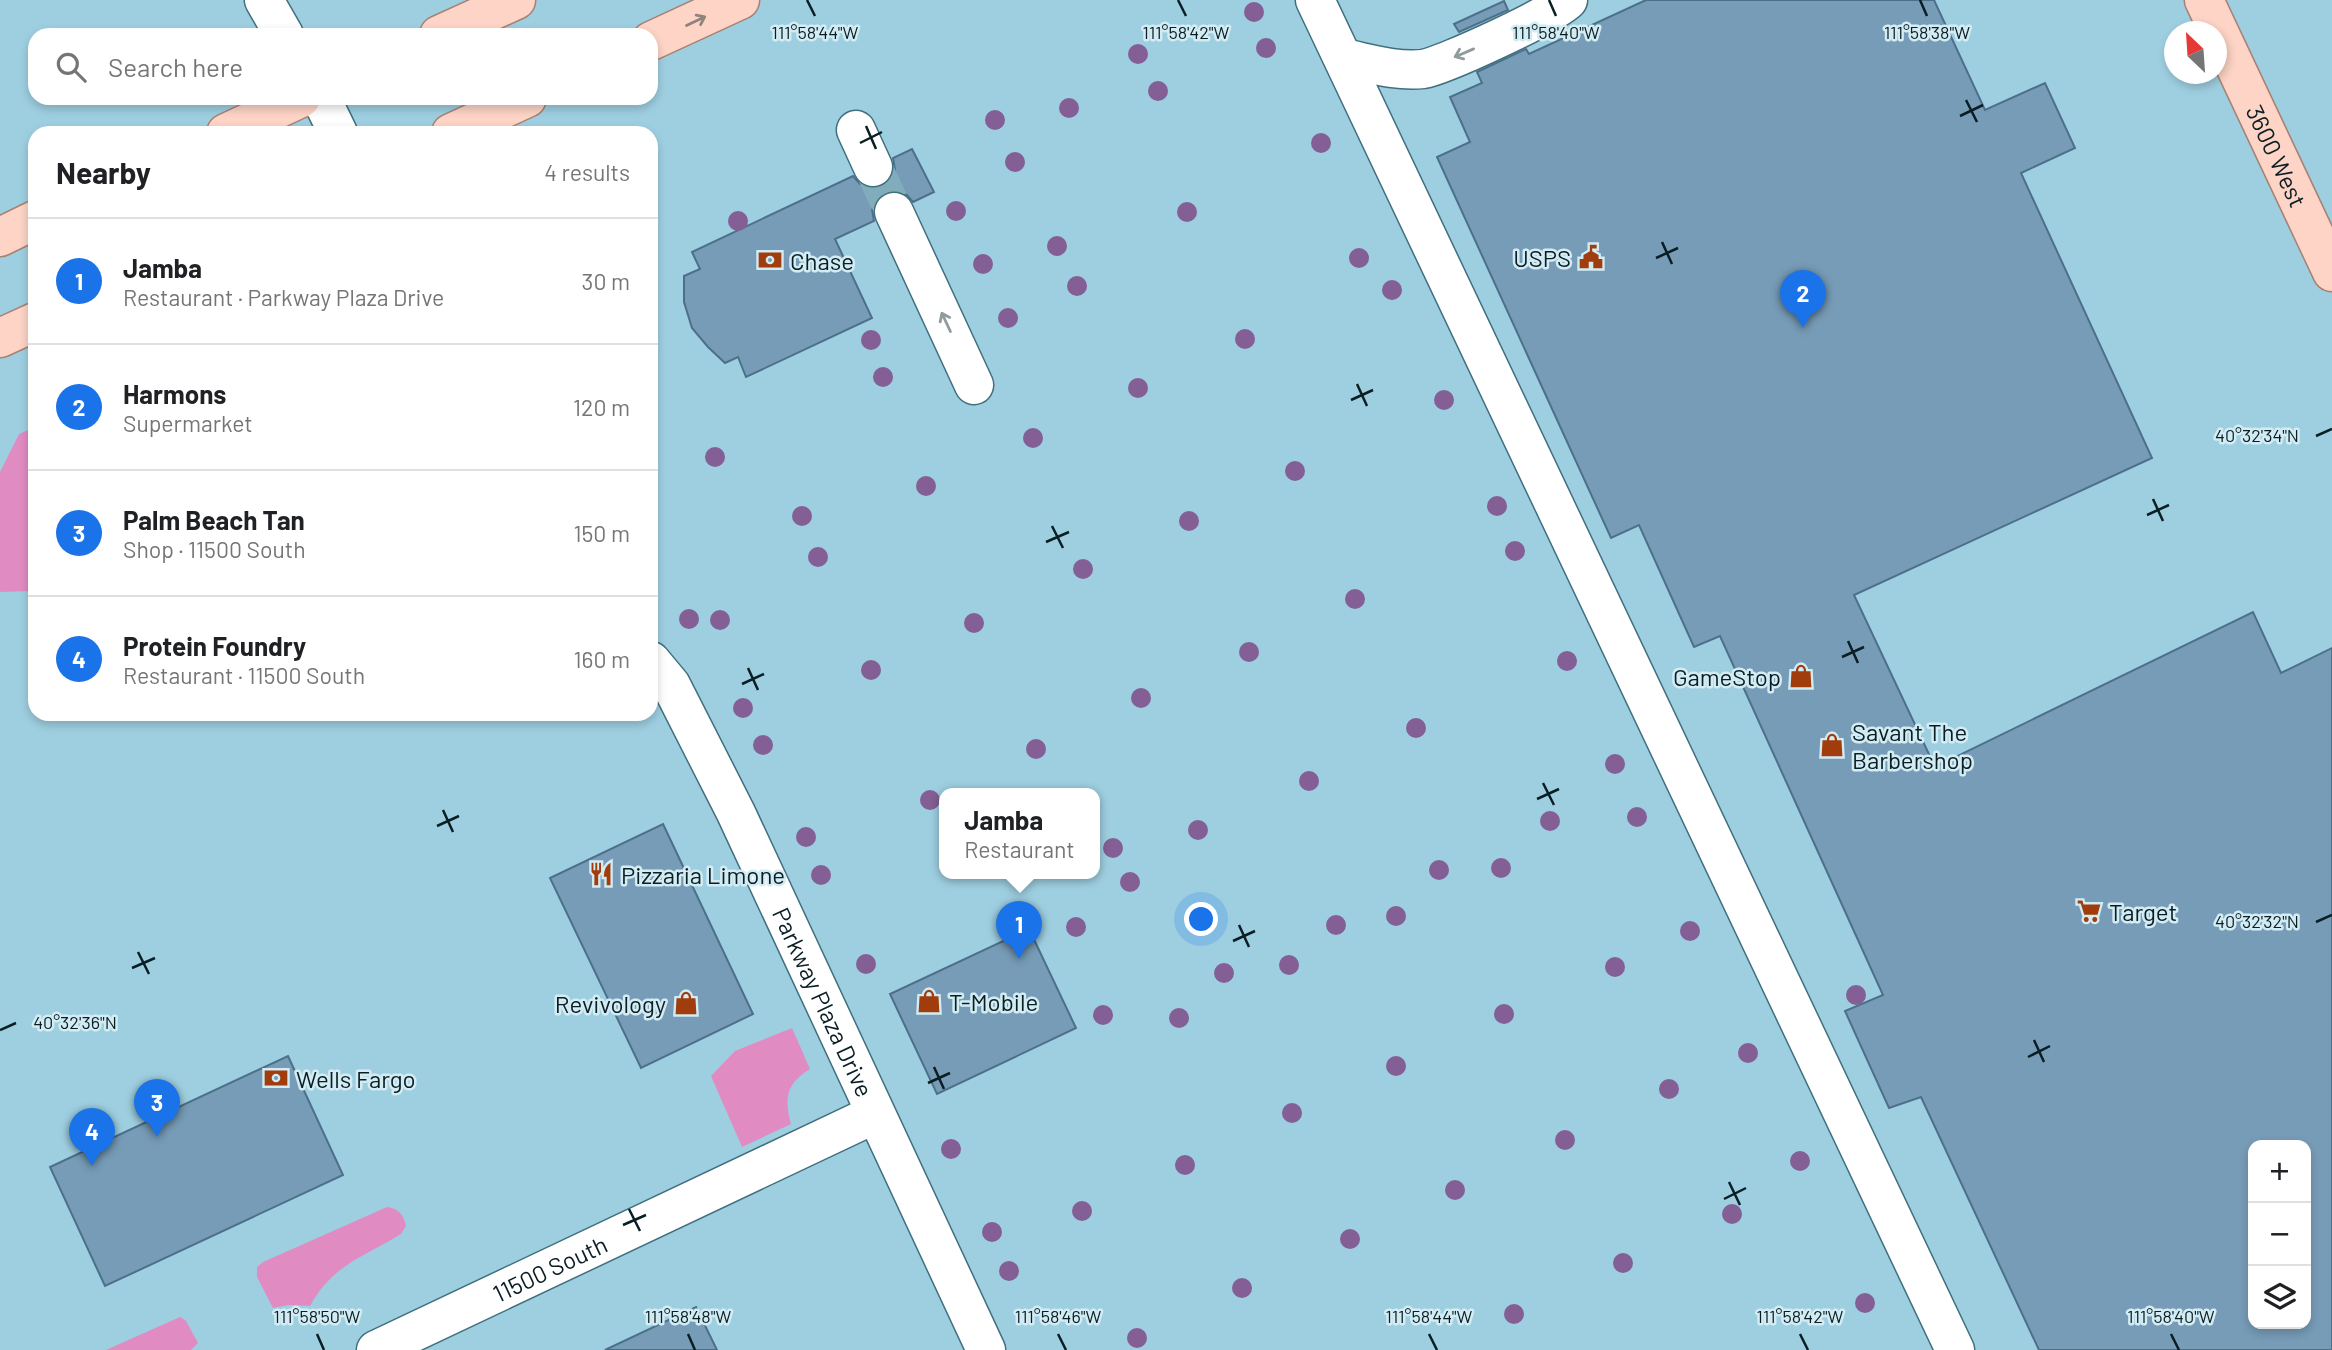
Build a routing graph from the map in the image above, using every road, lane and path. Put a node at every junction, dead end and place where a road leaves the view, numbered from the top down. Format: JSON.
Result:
{"nodes":[{"id":1,"x":264,"y":0,"type":"edge"},
{"id":2,"x":516,"y":0,"type":"edge"},
{"id":3,"x":740,"y":0,"type":"edge"},
{"id":4,"x":1315,"y":0,"type":"edge"},
{"id":5,"x":1568,"y":0,"type":"edge"},
{"id":6,"x":2204,"y":0,"type":"edge"},
{"id":7,"x":280,"y":28,"type":"edge"},
{"id":8,"x":454,"y":28,"type":"edge"},
{"id":9,"x":658,"y":38,"type":"edge"},
{"id":10,"x":1343,"y":58,"type":"junction"},
{"id":11,"x":286,"y":105,"type":"edge"},
{"id":12,"x":324,"y":105,"type":"edge"},
{"id":13,"x":512,"y":105,"type":"edge"},
{"id":14,"x":241,"y":126,"type":"edge"},
{"id":15,"x":335,"y":126,"type":"edge"},
{"id":16,"x":466,"y":126,"type":"edge"},
{"id":17,"x":856,"y":130,"type":"dead end"},
{"id":18,"x":873,"y":167,"type":"tunnel mouth"},
{"id":19,"x":894,"y":212,"type":"tunnel mouth"},
{"id":20,"x":28,"y":223,"type":"edge"},
{"id":21,"x":0,"y":237,"type":"edge"},
{"id":22,"x":2332,"y":272,"type":"edge"},
{"id":23,"x":28,"y":325,"type":"edge"},
{"id":24,"x":0,"y":338,"type":"edge"},
{"id":25,"x":974,"y":384,"type":"dead end"},
{"id":26,"x":658,"y":669,"type":"edge"},
{"id":27,"x":875,"y":1114,"type":"junction"},
{"id":28,"x":376,"y":1350,"type":"edge"},
{"id":29,"x":986,"y":1350,"type":"edge"},
{"id":30,"x":1955,"y":1350,"type":"edge"}],
"edges":[{"from":1,"to":7,"type":"street"},
{"from":2,"to":8,"type":"main road"},
{"from":9,"to":3,"type":"main road","one_way":true},
{"from":4,"to":10,"type":"street"},
{"from":5,"to":10,"type":"street","one_way":true},
{"from":6,"to":22,"type":"main road","name":"3600 West"},
{"from":10,"to":30,"type":"street"},
{"from":11,"to":14,"type":"main road"},
{"from":12,"to":15,"type":"street"},
{"from":13,"to":16,"type":"main road"},
{"from":17,"to":18,"type":"street"},
{"from":25,"to":19,"type":"street","one_way":true},
{"from":20,"to":21,"type":"main road"},
{"from":23,"to":24,"type":"main road"},
{"from":26,"to":27,"type":"street","name":"Parkway Plaza Drive"},
{"from":27,"to":28,"type":"street","name":"11500 South"},
{"from":27,"to":29,"type":"street","name":"Parkway Plaza Drive"}]}
